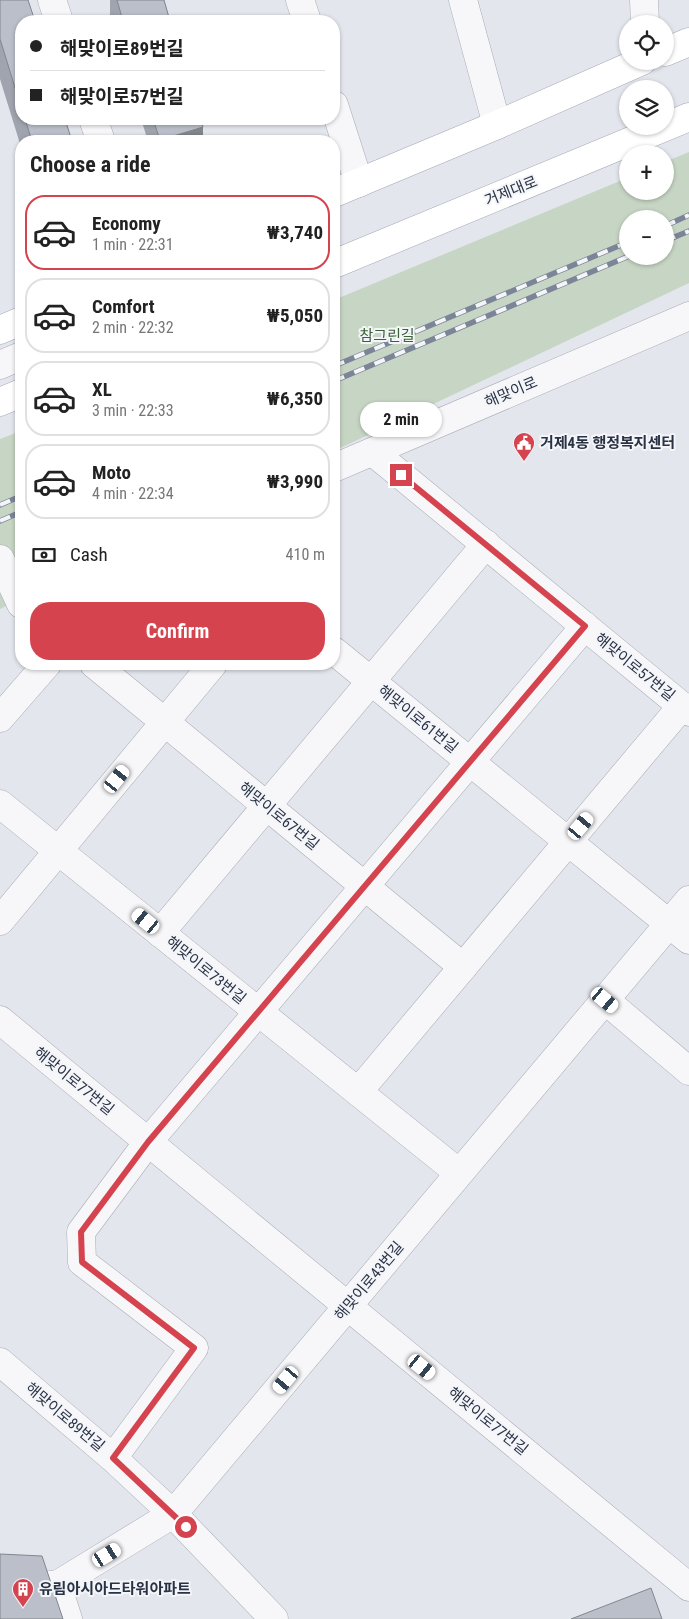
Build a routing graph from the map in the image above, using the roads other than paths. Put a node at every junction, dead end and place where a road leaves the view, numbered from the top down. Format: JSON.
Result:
{"nodes":[{"id":1,"x":52,"y":0,"type":"edge"},
{"id":2,"x":300,"y":0,"type":"edge"},
{"id":3,"x":462,"y":0,"type":"edge"},
{"id":4,"x":644,"y":0,"type":"edge"},
{"id":5,"x":57,"y":15,"type":"edge"},
{"id":6,"x":305,"y":15,"type":"edge"},
{"id":7,"x":645,"y":15,"type":"edge"},
{"id":8,"x":689,"y":42,"type":"edge"},
{"id":9,"x":674,"y":48,"type":"edge"},
{"id":10,"x":620,"y":70,"type":"edge"},
{"id":11,"x":689,"y":118,"type":"edge"},
{"id":12,"x":340,"y":123,"type":"edge"},
{"id":13,"x":497,"y":126,"type":"junction"},
{"id":14,"x":359,"y":182,"type":"junction"},
{"id":15,"x":340,"y":190,"type":"edge"},
{"id":16,"x":340,"y":262,"type":"edge"},
{"id":17,"x":689,"y":316,"type":"edge"},
{"id":18,"x":15,"y":324,"type":"edge"},
{"id":19,"x":0,"y":330,"type":"edge"},
{"id":20,"x":15,"y":359,"type":"edge"},
{"id":21,"x":0,"y":365,"type":"edge"},
{"id":22,"x":15,"y":396,"type":"edge"},
{"id":23,"x":0,"y":402,"type":"edge"},
{"id":24,"x":373,"y":452,"type":"junction"},
{"id":25,"x":340,"y":466,"type":"edge"},
{"id":26,"x":486,"y":544,"type":"junction"},
{"id":27,"x":0,"y":559,"type":"edge"},
{"id":28,"x":15,"y":602,"type":"edge"},
{"id":29,"x":585,"y":626,"type":"junction"},
{"id":30,"x":340,"y":656,"type":"edge"},
{"id":31,"x":42,"y":670,"type":"edge"},
{"id":32,"x":101,"y":670,"type":"edge"},
{"id":33,"x":207,"y":670,"type":"edge"},
{"id":34,"x":371,"y":681,"type":"junction"},
{"id":35,"x":686,"y":709,"type":"edge"},
{"id":36,"x":0,"y":718,"type":"edge"},
{"id":37,"x":164,"y":722,"type":"junction"},
{"id":38,"x":470,"y":761,"type":"junction"},
{"id":39,"x":0,"y":804,"type":"edge"},
{"id":40,"x":267,"y":806,"type":"junction"},
{"id":41,"x":569,"y":841,"type":"junction"},
{"id":42,"x":58,"y":851,"type":"junction"},
{"id":43,"x":364,"y":886,"type":"junction"},
{"id":44,"x":689,"y":900,"type":"edge"},
{"id":45,"x":0,"y":921,"type":"edge"},
{"id":46,"x":679,"y":932,"type":"edge"},
{"id":47,"x":160,"y":933,"type":"junction"},
{"id":48,"x":463,"y":967,"type":"junction"},
{"id":49,"x":605,"y":1000,"type":"junction"},
{"id":50,"x":259,"y":1012,"type":"junction"},
{"id":51,"x":0,"y":1020,"type":"edge"},
{"id":52,"x":689,"y":1071,"type":"edge"},
{"id":53,"x":358,"y":1092,"type":"junction"},
{"id":54,"x":148,"y":1142,"type":"junction"},
{"id":55,"x":459,"y":1173,"type":"junction"},
{"id":56,"x":348,"y":1306,"type":"junction"},
{"id":57,"x":0,"y":1362,"type":"edge"},
{"id":58,"x":113,"y":1458,"type":"junction"},
{"id":59,"x":173,"y":1514,"type":"junction"},
{"id":60,"x":0,"y":1582,"type":"edge"},
{"id":61,"x":57,"y":1585,"type":"junction"},
{"id":62,"x":689,"y":1587,"type":"edge"},
{"id":63,"x":68,"y":1619,"type":"edge"},
{"id":64,"x":274,"y":1619,"type":"edge"}],
"edges":[{"from":1,"to":5,"type":"street"},
{"from":2,"to":6,"type":"street"},
{"from":3,"to":13,"type":"street"},
{"from":4,"to":7,"type":"street"},
{"from":8,"to":9,"type":"main road"},
{"from":10,"to":13,"type":"main road"},
{"from":11,"to":16,"type":"main road","name":"거제대로"},
{"from":12,"to":14,"type":"street"},
{"from":13,"to":14,"type":"main road"},
{"from":14,"to":15,"type":"main road"},
{"from":17,"to":24,"type":"street","name":"해맞이로"},
{"from":18,"to":19,"type":"main road"},
{"from":20,"to":21,"type":"street"},
{"from":22,"to":23,"type":"main road"},
{"from":24,"to":25,"type":"street","name":"해맞이로"},
{"from":24,"to":26,"type":"street","name":"해맞이로57번길"},
{"from":26,"to":29,"type":"street","name":"해맞이로57번길"},
{"from":26,"to":34,"type":"street"},
{"from":27,"to":28,"type":"street"},
{"from":29,"to":35,"type":"street","name":"해맞이로57번길"},
{"from":29,"to":38,"type":"street"},
{"from":30,"to":34,"type":"street","name":"해맞이로61번길"},
{"from":31,"to":36,"type":"street"},
{"from":32,"to":37,"type":"street","name":"해맞이로67번길"},
{"from":33,"to":37,"type":"street"},
{"from":34,"to":38,"type":"street","name":"해맞이로61번길"},
{"from":34,"to":40,"type":"street"},
{"from":35,"to":41,"type":"street"},
{"from":37,"to":40,"type":"street","name":"해맞이로67번길"},
{"from":37,"to":42,"type":"street"},
{"from":38,"to":41,"type":"street","name":"해맞이로61번길"},
{"from":38,"to":43,"type":"street"},
{"from":39,"to":42,"type":"street","name":"해맞이로73번길"},
{"from":40,"to":43,"type":"street","name":"해맞이로67번길"},
{"from":40,"to":47,"type":"street"},
{"from":41,"to":46,"type":"street","name":"해맞이로61번길"},
{"from":41,"to":48,"type":"street"},
{"from":42,"to":45,"type":"street"},
{"from":42,"to":47,"type":"street","name":"해맞이로73번길"},
{"from":43,"to":48,"type":"street","name":"해맞이로67번길"},
{"from":43,"to":50,"type":"street"},
{"from":44,"to":46,"type":"street","name":"해맞이로43번길"},
{"from":46,"to":49,"type":"street","name":"해맞이로43번길"},
{"from":47,"to":50,"type":"street","name":"해맞이로73번길"},
{"from":48,"to":53,"type":"street"},
{"from":49,"to":52,"type":"street"},
{"from":49,"to":55,"type":"street","name":"해맞이로43번길"},
{"from":50,"to":53,"type":"street","name":"해맞이로73번길"},
{"from":50,"to":54,"type":"street"},
{"from":51,"to":54,"type":"street","name":"해맞이로77번길"},
{"from":53,"to":55,"type":"street","name":"해맞이로73번길"},
{"from":54,"to":56,"type":"street","name":"해맞이로77번길"},
{"from":54,"to":58,"type":"street"},
{"from":55,"to":56,"type":"street","name":"해맞이로43번길"},
{"from":56,"to":59,"type":"street","name":"해맞이로43번길"},
{"from":56,"to":62,"type":"street","name":"해맞이로77번길"},
{"from":57,"to":58,"type":"street","name":"해맞이로89번길"},
{"from":58,"to":59,"type":"street","name":"해맞이로89번길"},
{"from":59,"to":61,"type":"street","name":"해맞이로43번길"},
{"from":59,"to":64,"type":"street","name":"해맞이로89번길"},
{"from":60,"to":61,"type":"street"},
{"from":61,"to":63,"type":"street"}]}
